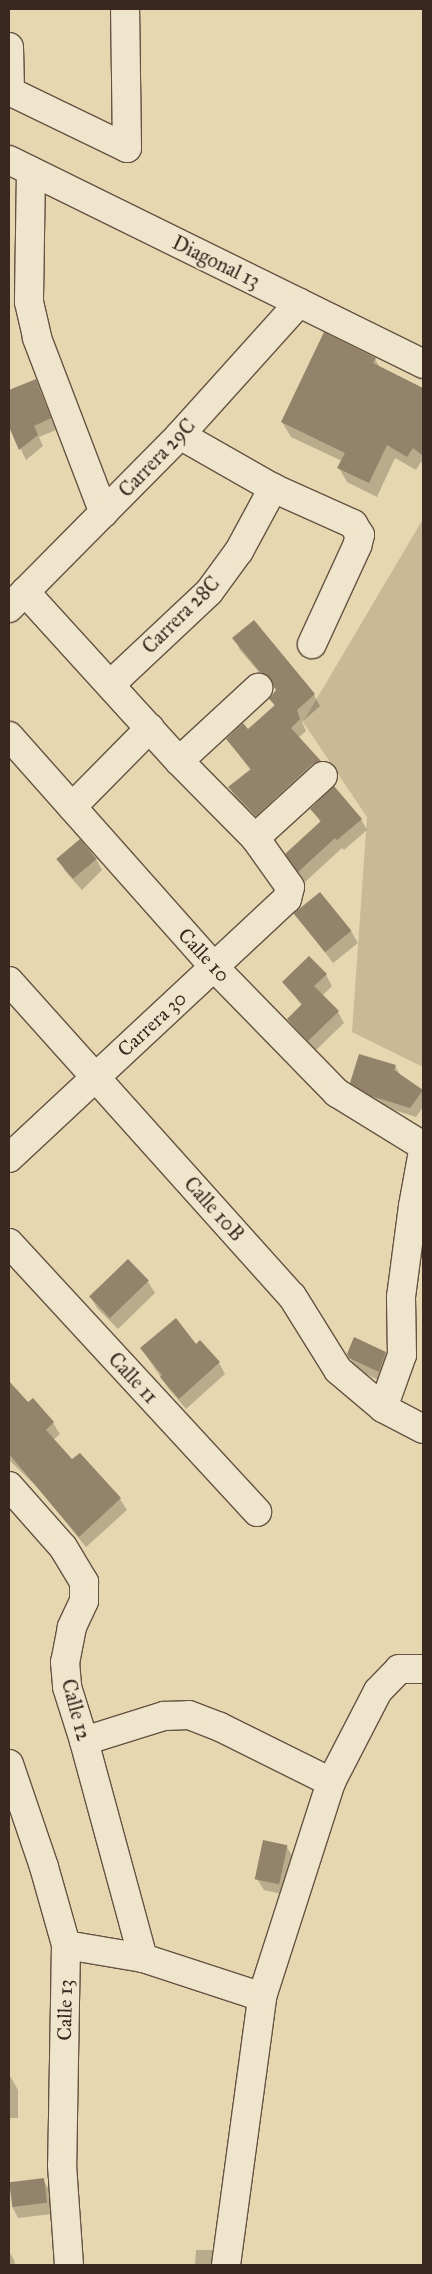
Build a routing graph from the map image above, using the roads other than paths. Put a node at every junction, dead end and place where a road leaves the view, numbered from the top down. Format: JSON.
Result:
{"nodes":[{"id":1,"x":125,"y":9,"type":"edge"},
{"id":2,"x":9,"y":47,"type":"edge"},
{"id":3,"x":9,"y":91,"type":"edge"},
{"id":4,"x":20,"y":166,"type":"edge"},
{"id":5,"x":299,"y":303,"type":"junction"},
{"id":6,"x":423,"y":364,"type":"edge"},
{"id":7,"x":180,"y":435,"type":"junction"},
{"id":8,"x":273,"y":488,"type":"junction"},
{"id":9,"x":104,"y":513,"type":"junction"},
{"id":10,"x":17,"y":600,"type":"edge"},
{"id":11,"x":312,"y":644,"type":"dead end"},
{"id":12,"x":110,"y":684,"type":"junction"},
{"id":13,"x":258,"y":688,"type":"dead end"},
{"id":14,"x":150,"y":728,"type":"junction"},
{"id":15,"x":9,"y":736,"type":"edge"},
{"id":16,"x":179,"y":761,"type":"junction"},
{"id":17,"x":322,"y":776,"type":"dead end"},
{"id":18,"x":72,"y":807,"type":"junction"},
{"id":19,"x":255,"y":838,"type":"junction"},
{"id":20,"x":214,"y":967,"type":"junction"},
{"id":21,"x":9,"y":981,"type":"edge"},
{"id":22,"x":95,"y":1076,"type":"junction"},
{"id":23,"x":423,"y":1146,"type":"edge"},
{"id":24,"x":423,"y":1151,"type":"edge"},
{"id":25,"x":9,"y":1158,"type":"edge"},
{"id":26,"x":9,"y":1243,"type":"edge"},
{"id":27,"x":412,"y":1301,"type":"edge"},
{"id":28,"x":383,"y":1408,"type":"junction"},
{"id":29,"x":423,"y":1429,"type":"edge"},
{"id":30,"x":9,"y":1486,"type":"edge"},
{"id":31,"x":258,"y":1512,"type":"dead end"},
{"id":32,"x":423,"y":1669,"type":"edge"},
{"id":33,"x":84,"y":1741,"type":"junction"},
{"id":34,"x":9,"y":1764,"type":"edge"},
{"id":35,"x":332,"y":1782,"type":"junction"},
{"id":36,"x":66,"y":1945,"type":"junction"},
{"id":37,"x":143,"y":1958,"type":"junction"},
{"id":38,"x":262,"y":1997,"type":"junction"},
{"id":39,"x":69,"y":2265,"type":"edge"},
{"id":40,"x":226,"y":2265,"type":"edge"}],
"edges":[{"from":1,"to":3,"type":"street"},
{"from":2,"to":3,"type":"street"},
{"from":4,"to":5,"type":"street","name":"Diagonal 13"},
{"from":4,"to":9,"type":"street"},
{"from":5,"to":6,"type":"street","name":"Diagonal 13"},
{"from":5,"to":7,"type":"street","name":"Carrera 29C"},
{"from":7,"to":8,"type":"street"},
{"from":7,"to":9,"type":"street","name":"Carrera 29C"},
{"from":8,"to":11,"type":"street"},
{"from":8,"to":12,"type":"street","name":"Carrera 28C"},
{"from":9,"to":10,"type":"street","name":"Carrera 29C"},
{"from":10,"to":12,"type":"street"},
{"from":12,"to":14,"type":"street"},
{"from":13,"to":16,"type":"street"},
{"from":14,"to":16,"type":"street"},
{"from":14,"to":18,"type":"street"},
{"from":15,"to":18,"type":"street","name":"Calle 10"},
{"from":16,"to":19,"type":"street"},
{"from":17,"to":19,"type":"street"},
{"from":18,"to":20,"type":"street","name":"Calle 10"},
{"from":19,"to":20,"type":"street","name":"Carrera 30"},
{"from":20,"to":22,"type":"street","name":"Carrera 30"},
{"from":20,"to":23,"type":"street","name":"Calle 10"},
{"from":21,"to":22,"type":"street","name":"Calle 10B"},
{"from":22,"to":25,"type":"street","name":"Carrera 30"},
{"from":22,"to":28,"type":"street","name":"Calle 10B"},
{"from":24,"to":27,"type":"street"},
{"from":26,"to":31,"type":"street","name":"Calle 11"},
{"from":27,"to":28,"type":"street"},
{"from":28,"to":29,"type":"street","name":"Calle 10B"},
{"from":30,"to":33,"type":"street","name":"Calle 12"},
{"from":32,"to":35,"type":"street"},
{"from":33,"to":35,"type":"street"},
{"from":33,"to":37,"type":"street","name":"Calle 12"},
{"from":34,"to":36,"type":"street","name":"Calle 13"},
{"from":35,"to":38,"type":"street"},
{"from":36,"to":37,"type":"street"},
{"from":36,"to":39,"type":"street","name":"Calle 13"},
{"from":37,"to":38,"type":"street"},
{"from":38,"to":40,"type":"street"}]}
